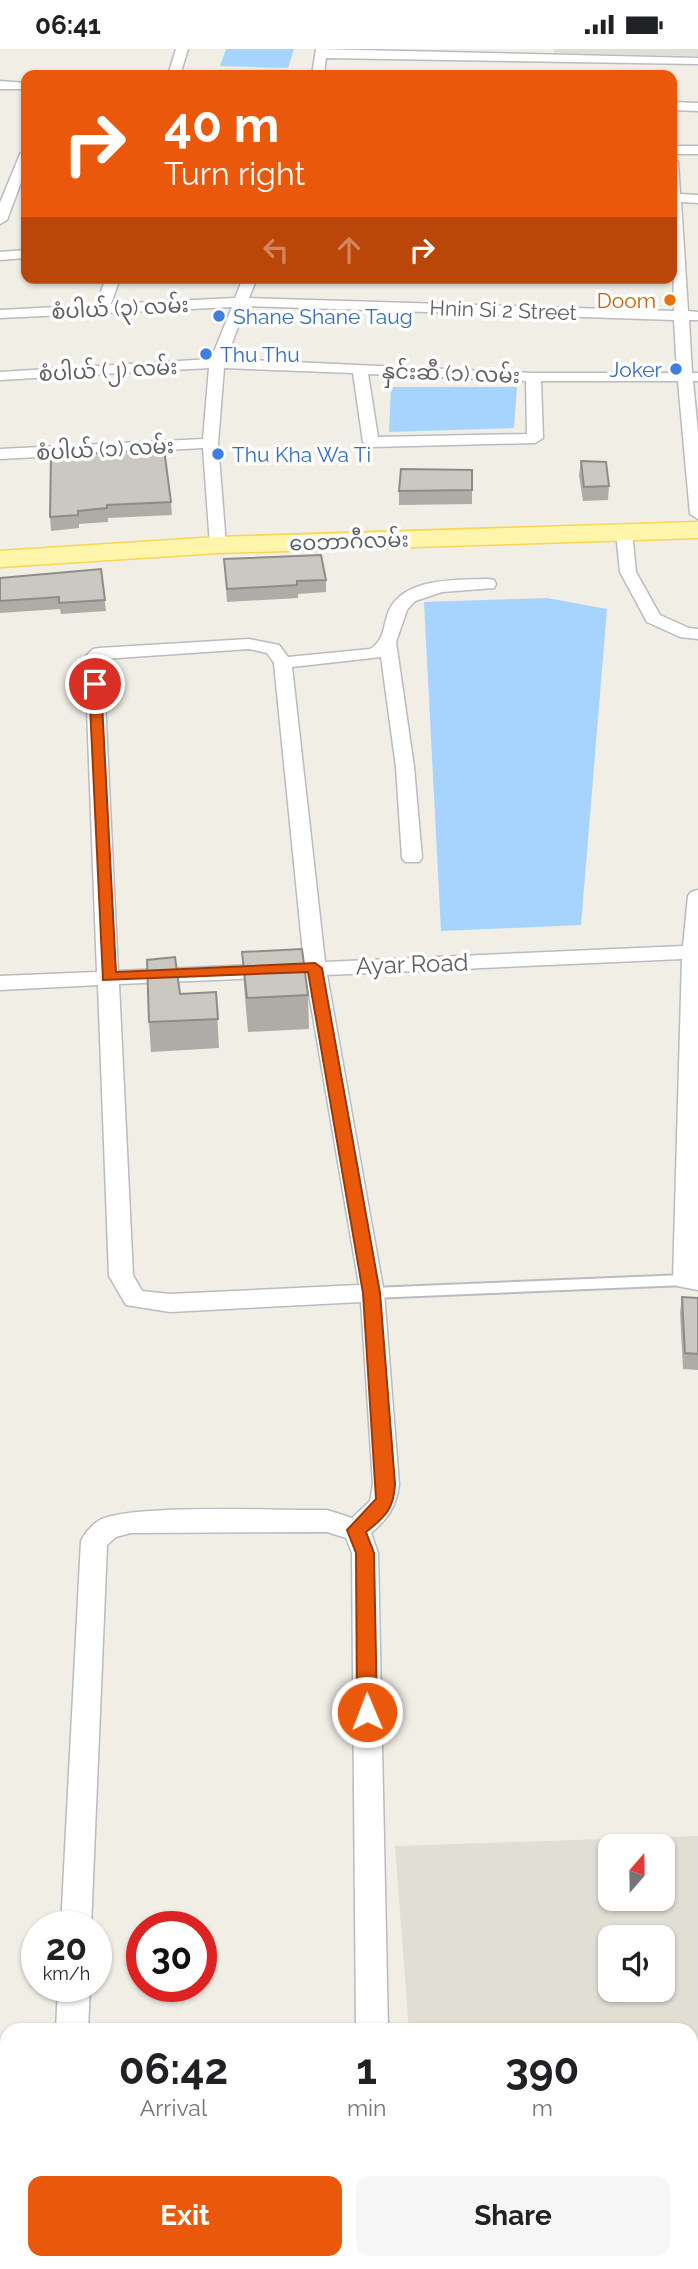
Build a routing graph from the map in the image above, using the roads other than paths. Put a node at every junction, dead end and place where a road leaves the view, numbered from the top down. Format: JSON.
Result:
{"nodes":[{"id":1,"x":182,"y":49,"type":"edge"},
{"id":2,"x":321,"y":51,"type":"edge"},
{"id":3,"x":665,"y":61,"type":"junction"},
{"id":4,"x":698,"y":61,"type":"edge"},
{"id":5,"x":176,"y":70,"type":"edge"},
{"id":6,"x":319,"y":70,"type":"edge"},
{"id":7,"x":666,"y":70,"type":"edge"},
{"id":8,"x":0,"y":85,"type":"edge"},
{"id":9,"x":21,"y":86,"type":"edge"},
{"id":10,"x":677,"y":106,"type":"edge"},
{"id":11,"x":698,"y":107,"type":"edge"},
{"id":12,"x":677,"y":149,"type":"edge"},
{"id":13,"x":698,"y":150,"type":"edge"},
{"id":14,"x":21,"y":166,"type":"edge"},
{"id":15,"x":677,"y":198,"type":"edge"},
{"id":16,"x":698,"y":199,"type":"edge"},
{"id":17,"x":0,"y":219,"type":"edge"},
{"id":18,"x":677,"y":229,"type":"edge"},
{"id":19,"x":680,"y":253,"type":"edge"},
{"id":20,"x":21,"y":254,"type":"edge"},
{"id":21,"x":0,"y":256,"type":"edge"},
{"id":22,"x":111,"y":284,"type":"edge"},
{"id":23,"x":248,"y":284,"type":"edge"},
{"id":24,"x":240,"y":302,"type":"junction"},
{"id":25,"x":102,"y":309,"type":"junction"},
{"id":26,"x":0,"y":314,"type":"edge"},
{"id":27,"x":690,"y":316,"type":"edge"},
{"id":28,"x":216,"y":363,"type":"junction"},
{"id":29,"x":360,"y":369,"type":"junction"},
{"id":30,"x":0,"y":376,"type":"edge"},
{"id":31,"x":533,"y":377,"type":"junction"},
{"id":32,"x":692,"y":377,"type":"edge"},
{"id":33,"x":211,"y":443,"type":"junction"},
{"id":34,"x":0,"y":454,"type":"edge"},
{"id":35,"x":698,"y":514,"type":"edge"},
{"id":36,"x":698,"y":530,"type":"edge"},
{"id":37,"x":624,"y":532,"type":"junction"},
{"id":38,"x":218,"y":545,"type":"junction"},
{"id":39,"x":0,"y":559,"type":"edge"},
{"id":40,"x":488,"y":584,"type":"dead end"},
{"id":41,"x":698,"y":634,"type":"edge"},
{"id":42,"x":388,"y":642,"type":"junction"},
{"id":43,"x":283,"y":663,"type":"junction"},
{"id":44,"x":412,"y":858,"type":"dead end"},
{"id":45,"x":698,"y":896,"type":"edge"},
{"id":46,"x":696,"y":951,"type":"edge"},
{"id":47,"x":315,"y":968,"type":"junction"},
{"id":48,"x":108,"y":977,"type":"junction"},
{"id":49,"x":0,"y":983,"type":"edge"},
{"id":50,"x":692,"y":1281,"type":"edge"},
{"id":51,"x":372,"y":1293,"type":"junction"},
{"id":52,"x":356,"y":1530,"type":"junction"},
{"id":53,"x":77,"y":1911,"type":"edge"},
{"id":54,"x":73,"y":2002,"type":"edge"},
{"id":55,"x":72,"y":2023,"type":"edge"},
{"id":56,"x":372,"y":2023,"type":"edge"}],
"edges":[{"from":1,"to":5,"type":"street"},
{"from":2,"to":3,"type":"street"},
{"from":2,"to":6,"type":"street"},
{"from":3,"to":4,"type":"street"},
{"from":3,"to":7,"type":"street"},
{"from":8,"to":9,"type":"street"},
{"from":10,"to":11,"type":"street"},
{"from":12,"to":13,"type":"street"},
{"from":14,"to":17,"type":"street"},
{"from":15,"to":16,"type":"street"},
{"from":18,"to":19,"type":"street"},
{"from":19,"to":27,"type":"street"},
{"from":20,"to":21,"type":"street"},
{"from":22,"to":25,"type":"street"},
{"from":23,"to":24,"type":"street"},
{"from":24,"to":25,"type":"street","name":"စံပါယ် (၃) လမ်း"},
{"from":24,"to":27,"type":"street","name":"Hnin Si 2 Street"},
{"from":24,"to":28,"type":"street"},
{"from":25,"to":26,"type":"street","name":"စံပါယ် (၃) လမ်း"},
{"from":27,"to":32,"type":"street"},
{"from":28,"to":29,"type":"street","name":"နှင်းဆီ (၁) လမ်း"},
{"from":28,"to":30,"type":"street","name":"စံပါယ် (၂) လမ်း"},
{"from":28,"to":33,"type":"street"},
{"from":29,"to":31,"type":"street","name":"နှင်းဆီ (၁) လမ်း"},
{"from":29,"to":31,"type":"street"},
{"from":31,"to":32,"type":"street","name":"နှင်းဆီ (၁) လမ်း"},
{"from":32,"to":35,"type":"street"},
{"from":33,"to":34,"type":"street","name":"စံပါယ် (၁) လမ်း"},
{"from":33,"to":38,"type":"street"},
{"from":36,"to":37,"type":"main road","name":"ဝေဘာဂီလမ်း"},
{"from":37,"to":38,"type":"main road","name":"ဝေဘာဂီလမ်း"},
{"from":37,"to":41,"type":"street"},
{"from":38,"to":39,"type":"main road","name":"ဝေဘာဂီလမ်း"},
{"from":40,"to":42,"type":"street"},
{"from":42,"to":43,"type":"street"},
{"from":42,"to":44,"type":"street"},
{"from":43,"to":47,"type":"street"},
{"from":43,"to":48,"type":"street"},
{"from":45,"to":46,"type":"street"},
{"from":46,"to":47,"type":"street","name":"Ayar Road"},
{"from":46,"to":50,"type":"street"},
{"from":47,"to":48,"type":"street","name":"Ayar Road"},
{"from":47,"to":51,"type":"street"},
{"from":48,"to":49,"type":"street","name":"Ayar Road"},
{"from":48,"to":51,"type":"street"},
{"from":50,"to":51,"type":"lane"},
{"from":51,"to":52,"type":"street"},
{"from":52,"to":53,"type":"street"},
{"from":52,"to":56,"type":"street"},
{"from":54,"to":55,"type":"street"}]}
